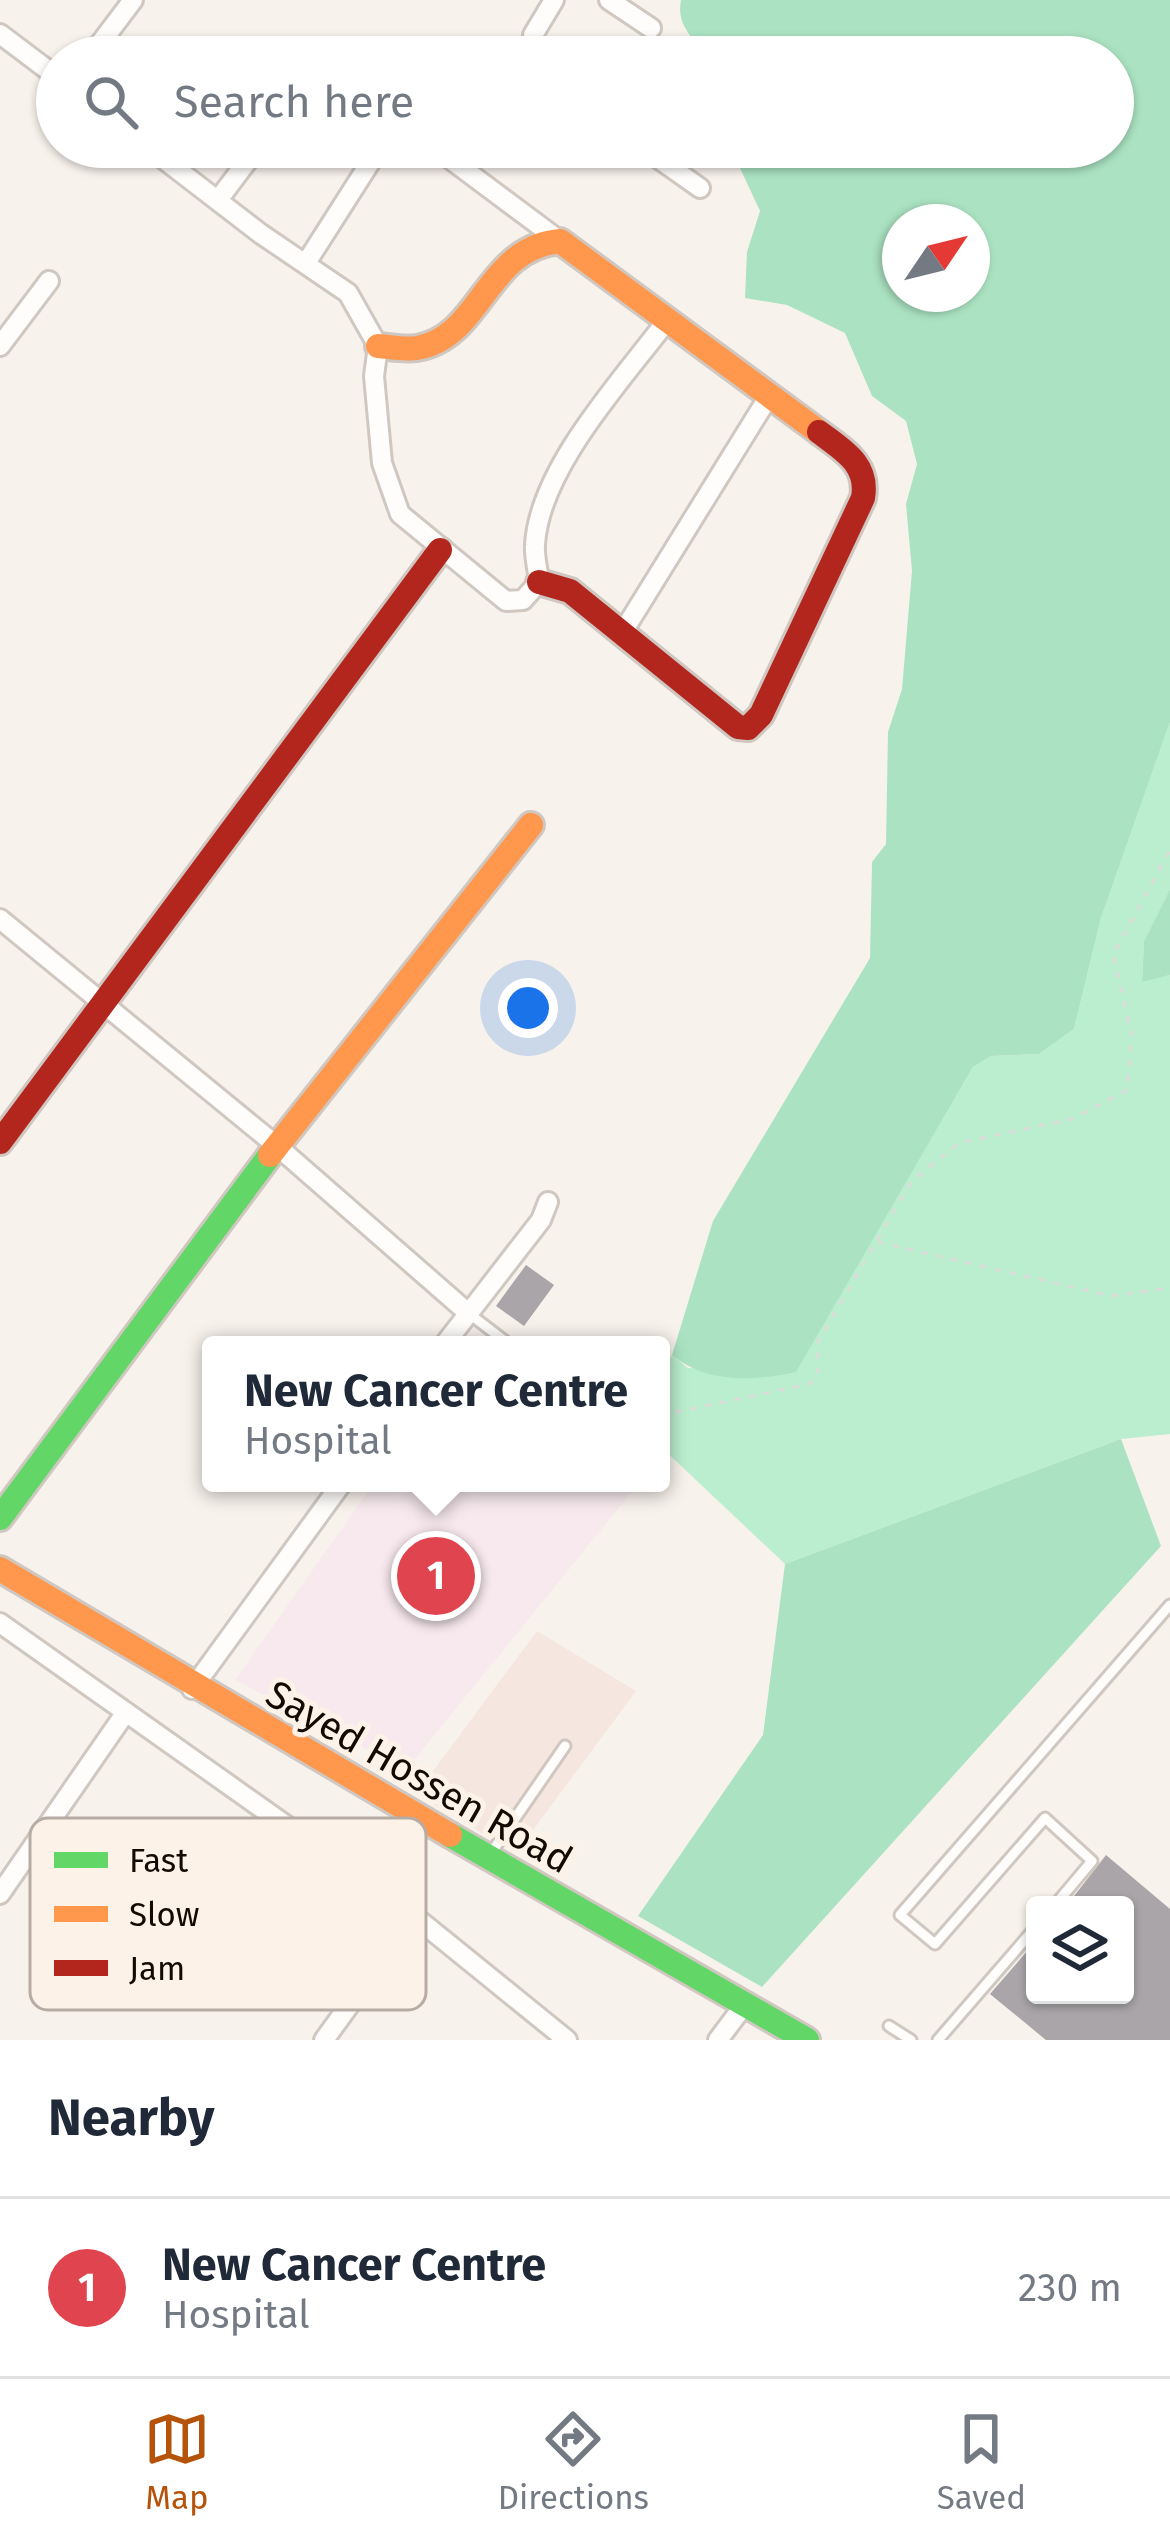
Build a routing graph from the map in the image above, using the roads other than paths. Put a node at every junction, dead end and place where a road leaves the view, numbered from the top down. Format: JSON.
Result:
{"nodes":[{"id":1,"x":133,"y":0,"type":"edge"},
{"id":2,"x":554,"y":0,"type":"edge"},
{"id":3,"x":609,"y":0,"type":"edge"},
{"id":4,"x":651,"y":28,"type":"dead end"},
{"id":5,"x":0,"y":34,"type":"edge"},
{"id":6,"x":106,"y":36,"type":"edge"},
{"id":7,"x":533,"y":36,"type":"edge"},
{"id":8,"x":36,"y":61,"type":"edge"},
{"id":9,"x":176,"y":168,"type":"edge"},
{"id":10,"x":242,"y":168,"type":"edge"},
{"id":11,"x":367,"y":168,"type":"edge"},
{"id":12,"x":462,"y":168,"type":"edge"},
{"id":13,"x":672,"y":168,"type":"edge"},
{"id":14,"x":700,"y":188,"type":"dead end"},
{"id":15,"x":218,"y":200,"type":"junction"},
{"id":16,"x":560,"y":241,"type":"junction"},
{"id":17,"x":306,"y":263,"type":"junction"},
{"id":18,"x":49,"y":281,"type":"dead end"},
{"id":19,"x":668,"y":319,"type":"junction"},
{"id":20,"x":0,"y":346,"type":"edge"},
{"id":21,"x":378,"y":346,"type":"junction"},
{"id":22,"x":769,"y":396,"type":"junction"},
{"id":23,"x":440,"y":550,"type":"junction"},
{"id":24,"x":539,"y":582,"type":"junction"},
{"id":25,"x":621,"y":634,"type":"junction"},
{"id":26,"x":531,"y":825,"type":"dead end"},
{"id":27,"x":0,"y":920,"type":"edge"},
{"id":28,"x":101,"y":1006,"type":"junction"},
{"id":29,"x":0,"y":1142,"type":"edge"},
{"id":30,"x":277,"y":1146,"type":"junction"},
{"id":31,"x":548,"y":1202,"type":"dead end"},
{"id":32,"x":467,"y":1312,"type":"junction"},
{"id":33,"x":450,"y":1336,"type":"edge"},
{"id":34,"x":498,"y":1336,"type":"edge"},
{"id":35,"x":335,"y":1492,"type":"edge"},
{"id":36,"x":0,"y":1518,"type":"edge"},
{"id":37,"x":0,"y":1569,"type":"edge"},
{"id":38,"x":1170,"y":1605,"type":"edge"},
{"id":39,"x":0,"y":1623,"type":"edge"},
{"id":40,"x":192,"y":1689,"type":"junction"},
{"id":41,"x":126,"y":1712,"type":"junction"},
{"id":42,"x":566,"y":1746,"type":"dead end"},
{"id":43,"x":53,"y":1818,"type":"edge"},
{"id":44,"x":276,"y":1818,"type":"edge"},
{"id":45,"x":424,"y":1818,"type":"edge"},
{"id":46,"x":426,"y":1819,"type":"edge"},
{"id":47,"x":30,"y":1851,"type":"edge"},
{"id":48,"x":489,"y":1856,"type":"junction"},
{"id":49,"x":0,"y":1894,"type":"edge"},
{"id":50,"x":1062,"y":1896,"type":"edge"},
{"id":51,"x":426,"y":1926,"type":"edge"},
{"id":52,"x":1026,"y":1938,"type":"edge"},
{"id":53,"x":745,"y":2004,"type":"junction"},
{"id":54,"x":346,"y":2010,"type":"edge"},
{"id":55,"x":890,"y":2026,"type":"dead end"},
{"id":56,"x":324,"y":2040,"type":"edge"},
{"id":57,"x":568,"y":2040,"type":"edge"},
{"id":58,"x":718,"y":2040,"type":"edge"},
{"id":59,"x":806,"y":2040,"type":"edge"},
{"id":60,"x":911,"y":2040,"type":"edge"},
{"id":61,"x":938,"y":2040,"type":"edge"}],
"edges":[{"from":1,"to":6,"type":"street"},
{"from":2,"to":7,"type":"street"},
{"from":3,"to":4,"type":"street"},
{"from":5,"to":8,"type":"street"},
{"from":9,"to":15,"type":"street"},
{"from":10,"to":15,"type":"street"},
{"from":11,"to":17,"type":"street"},
{"from":12,"to":16,"type":"street"},
{"from":13,"to":14,"type":"street"},
{"from":15,"to":17,"type":"street"},
{"from":16,"to":19,"type":"street"},
{"from":16,"to":21,"type":"street"},
{"from":17,"to":21,"type":"street"},
{"from":18,"to":20,"type":"street"},
{"from":19,"to":22,"type":"street"},
{"from":19,"to":24,"type":"street"},
{"from":21,"to":23,"type":"street"},
{"from":22,"to":25,"type":"street"},
{"from":22,"to":25,"type":"street"},
{"from":23,"to":24,"type":"street"},
{"from":23,"to":28,"type":"street"},
{"from":24,"to":25,"type":"street"},
{"from":26,"to":30,"type":"street"},
{"from":27,"to":28,"type":"street"},
{"from":28,"to":29,"type":"street"},
{"from":28,"to":30,"type":"street"},
{"from":30,"to":32,"type":"street"},
{"from":30,"to":36,"type":"street"},
{"from":31,"to":32,"type":"street"},
{"from":32,"to":33,"type":"street"},
{"from":32,"to":34,"type":"lane"},
{"from":35,"to":40,"type":"street"},
{"from":37,"to":40,"type":"street","name":"Sayed Hossen Road"},
{"from":38,"to":50,"type":"lane"},
{"from":39,"to":41,"type":"street"},
{"from":40,"to":45,"type":"street","name":"Sayed Hossen Road"},
{"from":41,"to":43,"type":"street"},
{"from":41,"to":44,"type":"street"},
{"from":42,"to":48,"type":"lane"},
{"from":46,"to":48,"type":"street","name":"Sayed Hossen Road"},
{"from":47,"to":49,"type":"street"},
{"from":48,"to":53,"type":"street","name":"Sayed Hossen Road"},
{"from":51,"to":57,"type":"street"},
{"from":52,"to":61,"type":"lane"},
{"from":53,"to":58,"type":"street"},
{"from":53,"to":59,"type":"street","name":"Sayed Hossen Road"},
{"from":54,"to":56,"type":"street"},
{"from":55,"to":60,"type":"lane"}]}
